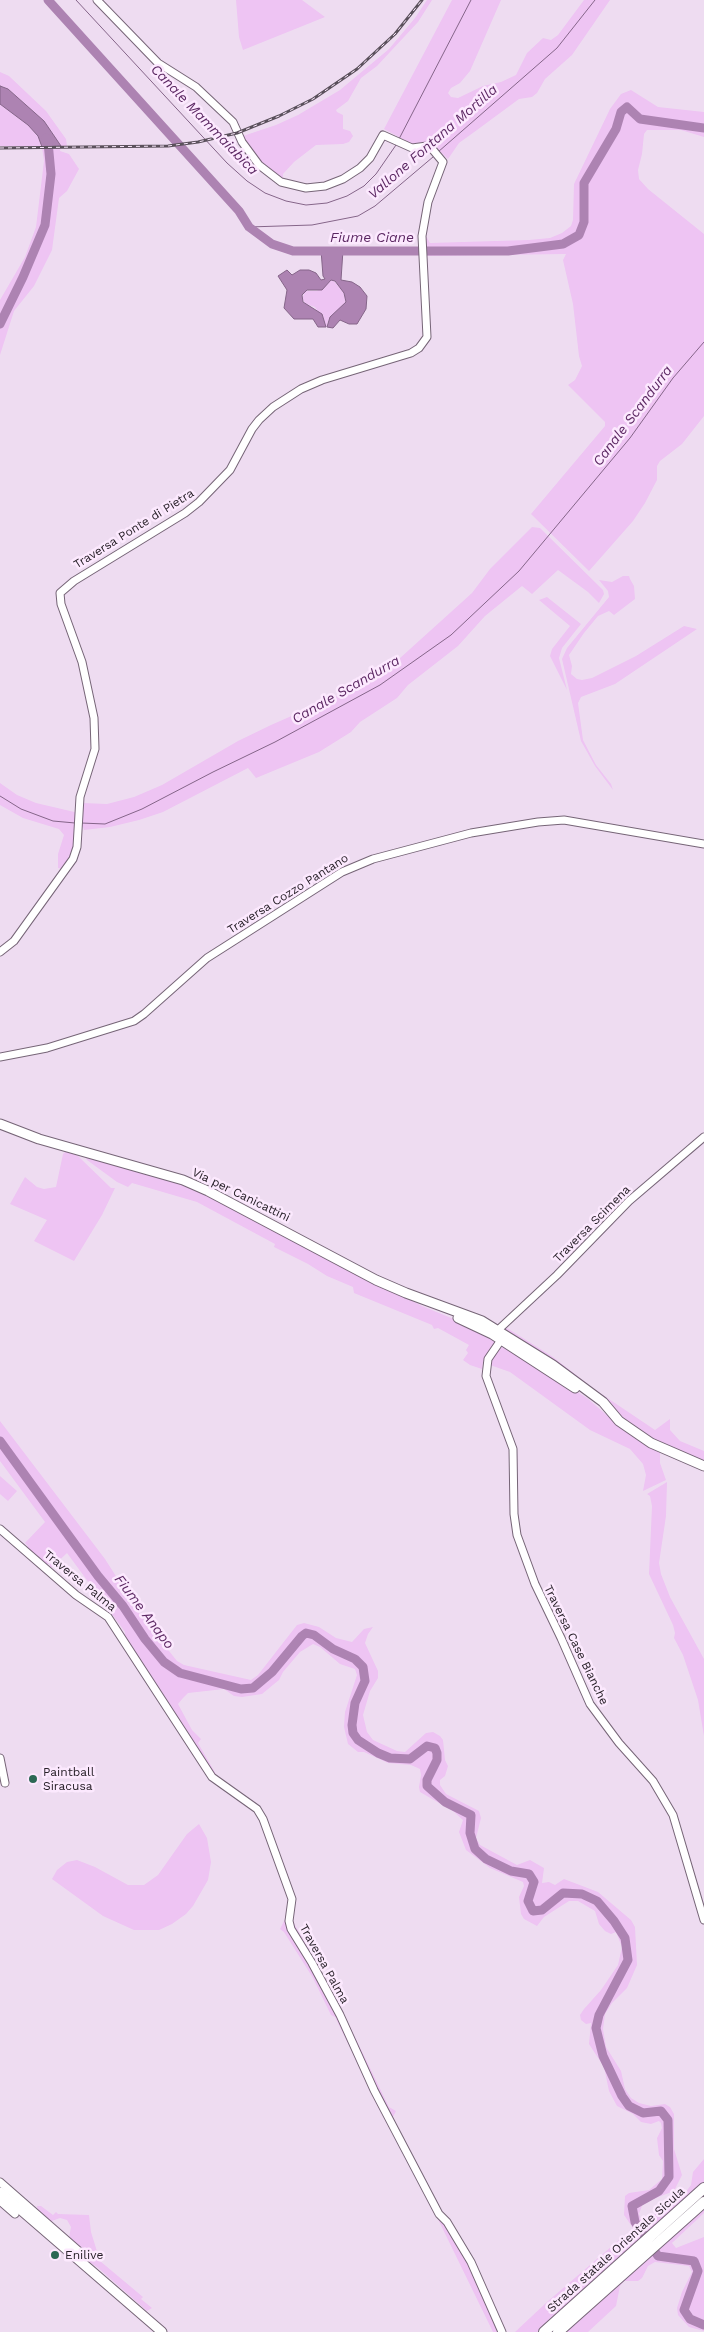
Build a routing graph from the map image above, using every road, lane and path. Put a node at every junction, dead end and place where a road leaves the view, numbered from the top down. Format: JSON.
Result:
{"nodes":[{"id":1,"x":97,"y":0,"type":"edge"},
{"id":2,"x":704,"y":844,"type":"edge"},
{"id":3,"x":0,"y":952,"type":"edge"},
{"id":4,"x":0,"y":1058,"type":"edge"},
{"id":5,"x":0,"y":1124,"type":"edge"},
{"id":6,"x":704,"y":1137,"type":"edge"},
{"id":7,"x":406,"y":1293,"type":"junction"},
{"id":8,"x":459,"y":1318,"type":"junction"},
{"id":9,"x":498,"y":1330,"type":"junction"},
{"id":10,"x":499,"y":1344,"type":"junction"},
{"id":11,"x":553,"y":1364,"type":"junction"},
{"id":12,"x":608,"y":1410,"type":"junction"},
{"id":13,"x":704,"y":1466,"type":"edge"},
{"id":14,"x":0,"y":1529,"type":"edge"},
{"id":15,"x":0,"y":1758,"type":"edge"},
{"id":16,"x":5,"y":1784,"type":"dead end"},
{"id":17,"x":704,"y":1920,"type":"edge"},
{"id":18,"x":0,"y":2182,"type":"edge"},
{"id":19,"x":704,"y":2188,"type":"edge"},
{"id":20,"x":0,"y":2192,"type":"edge"},
{"id":21,"x":0,"y":2201,"type":"edge"},
{"id":22,"x":704,"y":2202,"type":"edge"},
{"id":23,"x":15,"y":2214,"type":"dead end"},
{"id":24,"x":80,"y":2252,"type":"dead end"},
{"id":25,"x":632,"y":2258,"type":"junction"},
{"id":26,"x":549,"y":2330,"type":"edge"},
{"id":27,"x":162,"y":2332,"type":"edge"},
{"id":28,"x":502,"y":2332,"type":"edge"}],
"edges":[{"from":1,"to":3,"type":"street","name":"Traversa Ponte di Pietra"},
{"from":2,"to":4,"type":"street","name":"Traversa Cozzo Pantano"},
{"from":5,"to":7,"type":"main road","name":"Via per Canicattini"},
{"from":6,"to":9,"type":"street","name":"Traversa Scimena"},
{"from":7,"to":8,"type":"main road","name":"Via per Canicattini"},
{"from":7,"to":9,"type":"main road","name":"Via per Canicattini"},
{"from":8,"to":9,"type":"street"},
{"from":8,"to":10,"type":"main road","name":"Via per Canicattini"},
{"from":9,"to":10,"type":"street"},
{"from":9,"to":11,"type":"main road","name":"Via per Canicattini"},
{"from":10,"to":11,"type":"street"},
{"from":10,"to":12,"type":"main road","name":"Via per Canicattini"},
{"from":10,"to":17,"type":"street","name":"Traversa Case Bianche"},
{"from":11,"to":12,"type":"main road","name":"Via per Canicattini"},
{"from":12,"to":13,"type":"main road","name":"Via per Canicattini"},
{"from":14,"to":28,"type":"street","name":"Traversa Palma"},
{"from":15,"to":16,"type":"street"},
{"from":18,"to":24,"type":"street"},
{"from":19,"to":25,"type":"highway","name":"Strada statale Orientale Sicula"},
{"from":20,"to":27,"type":"main road"},
{"from":21,"to":23,"type":"street"},
{"from":22,"to":25,"type":"highway","name":"Strada statale Orientale Sicula"},
{"from":25,"to":26,"type":"highway","name":"Strada statale Orientale Sicula"}]}
